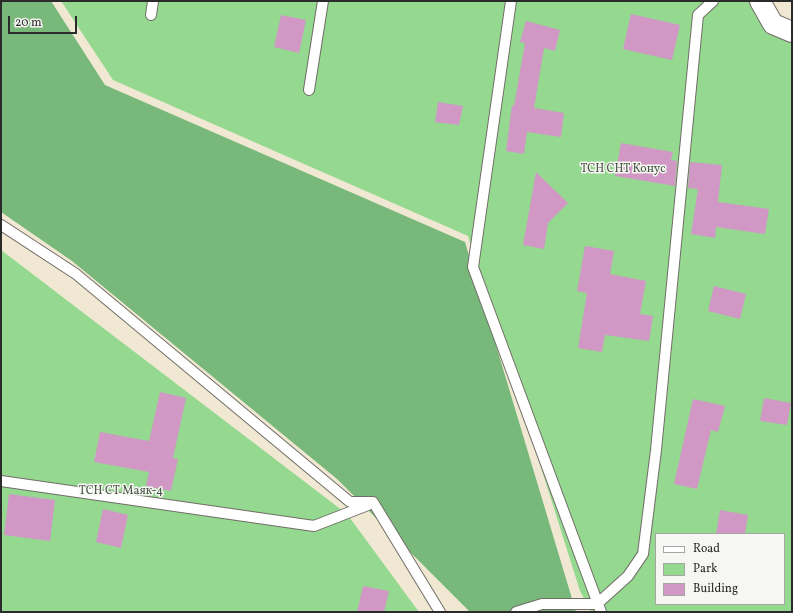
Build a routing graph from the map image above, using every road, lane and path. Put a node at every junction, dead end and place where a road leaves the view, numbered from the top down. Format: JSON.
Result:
{"nodes":[{"id":1,"x":153,"y":1,"type":"edge"},
{"id":2,"x":323,"y":1,"type":"edge"},
{"id":3,"x":511,"y":1,"type":"edge"},
{"id":4,"x":713,"y":1,"type":"edge"},
{"id":5,"x":760,"y":1,"type":"edge"},
{"id":6,"x":151,"y":16,"type":"dead end"},
{"id":7,"x":792,"y":32,"type":"edge"},
{"id":8,"x":309,"y":90,"type":"dead end"},
{"id":9,"x":1,"y":226,"type":"edge"},
{"id":10,"x":1,"y":481,"type":"edge"},
{"id":11,"x":373,"y":502,"type":"junction"},
{"id":12,"x":599,"y":608,"type":"edge"},
{"id":13,"x":440,"y":612,"type":"edge"},
{"id":14,"x":516,"y":612,"type":"edge"}],
"edges":[{"from":1,"to":6,"type":"lane"},
{"from":2,"to":8,"type":"lane"},
{"from":3,"to":12,"type":"lane"},
{"from":4,"to":12,"type":"lane"},
{"from":5,"to":7,"type":"street"},
{"from":9,"to":11,"type":"lane"},
{"from":10,"to":11,"type":"lane"},
{"from":11,"to":13,"type":"lane"},
{"from":12,"to":14,"type":"lane"}]}
